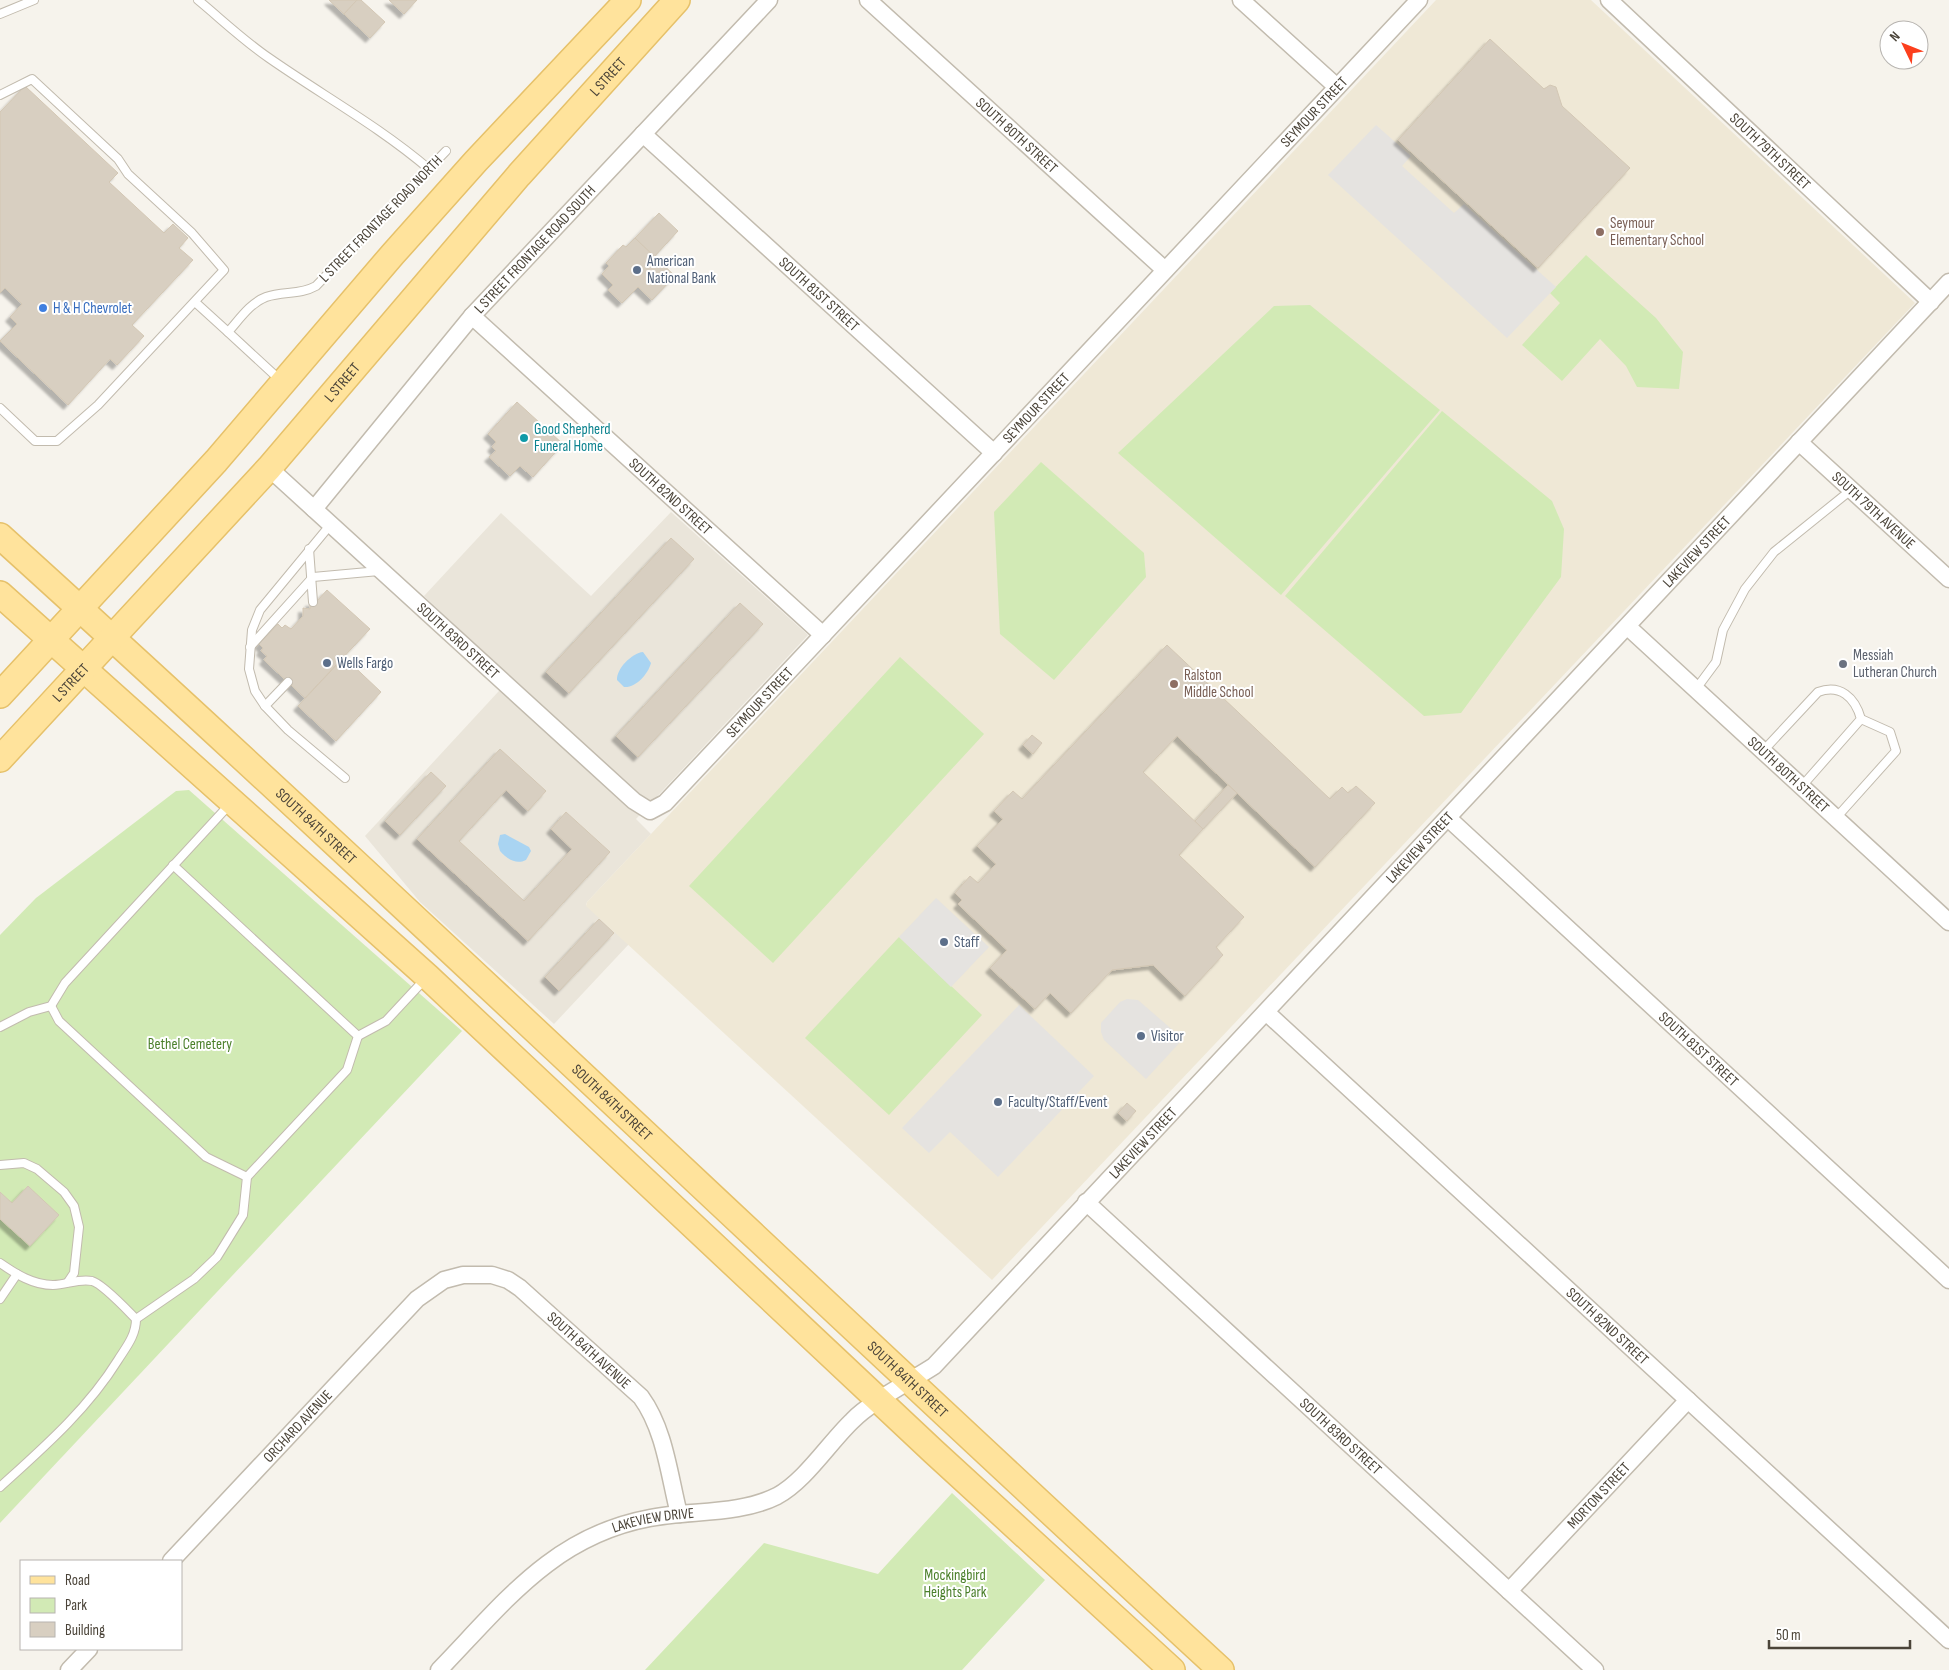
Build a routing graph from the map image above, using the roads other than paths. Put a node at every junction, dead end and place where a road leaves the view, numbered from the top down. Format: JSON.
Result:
{"nodes":[{"id":1,"x":34,"y":0,"type":"edge"},
{"id":2,"x":198,"y":0,"type":"edge"},
{"id":3,"x":628,"y":0,"type":"edge"},
{"id":4,"x":676,"y":0,"type":"edge"},
{"id":5,"x":769,"y":0,"type":"edge"},
{"id":6,"x":868,"y":0,"type":"edge"},
{"id":7,"x":1241,"y":0,"type":"edge"},
{"id":8,"x":1419,"y":0,"type":"edge"},
{"id":9,"x":1609,"y":0,"type":"edge"},
{"id":10,"x":0,"y":14,"type":"edge"},
{"id":11,"x":1337,"y":87,"type":"junction"},
{"id":12,"x":0,"y":95,"type":"edge"},
{"id":13,"x":643,"y":134,"type":"junction"},
{"id":14,"x":446,"y":151,"type":"dead end"},
{"id":15,"x":429,"y":169,"type":"junction"},
{"id":16,"x":1165,"y":270,"type":"junction"},
{"id":17,"x":1949,"y":282,"type":"edge"},
{"id":18,"x":195,"y":302,"type":"junction"},
{"id":19,"x":1931,"y":302,"type":"junction"},
{"id":20,"x":472,"y":316,"type":"junction"},
{"id":21,"x":228,"y":332,"type":"junction"},
{"id":22,"x":284,"y":383,"type":"junction"},
{"id":23,"x":0,"y":408,"type":"edge"},
{"id":24,"x":1799,"y":442,"type":"junction"},
{"id":25,"x":994,"y":453,"type":"junction"},
{"id":26,"x":269,"y":468,"type":"junction"},
{"id":27,"x":1851,"y":490,"type":"junction"},
{"id":28,"x":314,"y":509,"type":"junction"},
{"id":29,"x":331,"y":524,"type":"junction"},
{"id":30,"x":0,"y":536,"type":"edge"},
{"id":31,"x":309,"y":549,"type":"junction"},
{"id":32,"x":381,"y":571,"type":"junction"},
{"id":33,"x":313,"y":578,"type":"junction"},
{"id":34,"x":1949,"y":579,"type":"edge"},
{"id":35,"x":0,"y":594,"type":"edge"},
{"id":36,"x":313,"y":602,"type":"dead end"},
{"id":37,"x":81,"y":608,"type":"junction"},
{"id":38,"x":1628,"y":626,"type":"junction"},
{"id":39,"x":823,"y":635,"type":"junction"},
{"id":40,"x":114,"y":639,"type":"junction"},
{"id":41,"x":51,"y":641,"type":"junction"},
{"id":42,"x":250,"y":647,"type":"junction"},
{"id":43,"x":84,"y":671,"type":"junction"},
{"id":44,"x":288,"y":682,"type":"dead end"},
{"id":45,"x":1696,"y":689,"type":"junction"},
{"id":46,"x":0,"y":695,"type":"edge"},
{"id":47,"x":265,"y":706,"type":"junction"},
{"id":48,"x":1861,"y":719,"type":"junction"},
{"id":49,"x":1763,"y":751,"type":"junction"},
{"id":50,"x":0,"y":759,"type":"edge"},
{"id":51,"x":345,"y":778,"type":"dead end"},
{"id":52,"x":1802,"y":786,"type":"junction"},
{"id":53,"x":231,"y":802,"type":"junction"},
{"id":54,"x":650,"y":811,"type":"joint"},
{"id":55,"x":1448,"y":818,"type":"junction"},
{"id":56,"x":1836,"y":818,"type":"junction"},
{"id":57,"x":173,"y":865,"type":"junction"},
{"id":58,"x":1949,"y":922,"type":"edge"},
{"id":59,"x":428,"y":977,"type":"junction"},
{"id":60,"x":51,"y":1006,"type":"junction"},
{"id":61,"x":1266,"y":1012,"type":"junction"},
{"id":62,"x":0,"y":1027,"type":"edge"},
{"id":63,"x":358,"y":1036,"type":"junction"},
{"id":64,"x":0,"y":1165,"type":"edge"},
{"id":65,"x":247,"y":1177,"type":"junction"},
{"id":66,"x":1086,"y":1202,"type":"junction"},
{"id":67,"x":0,"y":1263,"type":"edge"},
{"id":68,"x":17,"y":1274,"type":"junction"},
{"id":69,"x":1949,"y":1280,"type":"edge"},
{"id":70,"x":68,"y":1282,"type":"junction"},
{"id":71,"x":425,"y":1292,"type":"joint"},
{"id":72,"x":0,"y":1299,"type":"edge"},
{"id":73,"x":136,"y":1318,"type":"junction"},
{"id":74,"x":910,"y":1381,"type":"junction"},
{"id":75,"x":881,"y":1400,"type":"junction"},
{"id":76,"x":1688,"y":1400,"type":"junction"},
{"id":77,"x":0,"y":1487,"type":"edge"},
{"id":78,"x":679,"y":1514,"type":"junction"},
{"id":79,"x":172,"y":1560,"type":"edge"},
{"id":80,"x":1509,"y":1590,"type":"junction"},
{"id":81,"x":1949,"y":1640,"type":"edge"},
{"id":82,"x":88,"y":1650,"type":"edge"},
{"id":83,"x":69,"y":1670,"type":"edge"},
{"id":84,"x":440,"y":1670,"type":"edge"},
{"id":85,"x":1172,"y":1670,"type":"edge"},
{"id":86,"x":1221,"y":1670,"type":"edge"},
{"id":87,"x":1595,"y":1670,"type":"edge"}],
"edges":[{"from":1,"to":10,"type":"lane"},
{"from":2,"to":15,"type":"lane"},
{"from":3,"to":22,"type":"main road"},
{"from":4,"to":26,"type":"main road","name":"L STREET"},
{"from":5,"to":13,"type":"street","name":"L STREET FRONTAGE ROAD SOUTH"},
{"from":6,"to":16,"type":"street","name":"SOUTH 80TH STREET"},
{"from":7,"to":11,"type":"street"},
{"from":8,"to":11,"type":"street","name":"SEYMOUR STREET"},
{"from":9,"to":19,"type":"street","name":"SOUTH 79TH STREET"},
{"from":11,"to":16,"type":"street","name":"SEYMOUR STREET"},
{"from":12,"to":18,"type":"lane"},
{"from":13,"to":20,"type":"street","name":"L STREET FRONTAGE ROAD SOUTH"},
{"from":13,"to":25,"type":"street","name":"SOUTH 81ST STREET"},
{"from":14,"to":15,"type":"lane","name":"L STREET FRONTAGE ROAD NORTH"},
{"from":15,"to":21,"type":"lane","name":"L STREET FRONTAGE ROAD NORTH"},
{"from":16,"to":25,"type":"street","name":"SEYMOUR STREET"},
{"from":17,"to":19,"type":"street","name":"LAKEVIEW STREET"},
{"from":18,"to":21,"type":"lane"},
{"from":18,"to":23,"type":"lane"},
{"from":19,"to":24,"type":"street","name":"LAKEVIEW STREET"},
{"from":20,"to":28,"type":"street","name":"L STREET FRONTAGE ROAD SOUTH"},
{"from":20,"to":39,"type":"street","name":"SOUTH 82ND STREET"},
{"from":21,"to":22,"type":"lane"},
{"from":22,"to":37,"type":"main road"},
{"from":24,"to":27,"type":"street","name":"SOUTH 79TH AVENUE"},
{"from":24,"to":38,"type":"street","name":"LAKEVIEW STREET"},
{"from":25,"to":39,"type":"street","name":"SEYMOUR STREET"},
{"from":26,"to":28,"type":"street","name":"SOUTH 83RD STREET"},
{"from":26,"to":40,"type":"main road","name":"L STREET"},
{"from":27,"to":34,"type":"street","name":"SOUTH 79TH AVENUE"},
{"from":27,"to":45,"type":"lane"},
{"from":28,"to":29,"type":"street","name":"SOUTH 83RD STREET"},
{"from":29,"to":31,"type":"lane"},
{"from":29,"to":32,"type":"street","name":"SOUTH 83RD STREET"},
{"from":30,"to":37,"type":"main road","name":"SOUTH 84TH STREET"},
{"from":31,"to":33,"type":"lane"},
{"from":31,"to":42,"type":"lane"},
{"from":32,"to":33,"type":"lane"},
{"from":32,"to":54,"type":"street","name":"SOUTH 83RD STREET"},
{"from":33,"to":36,"type":"lane"},
{"from":33,"to":42,"type":"lane"},
{"from":35,"to":41,"type":"main road"},
{"from":37,"to":40,"type":"main road","name":"SOUTH 84TH STREET"},
{"from":37,"to":41,"type":"main road"},
{"from":38,"to":45,"type":"street","name":"SOUTH 80TH STREET"},
{"from":38,"to":55,"type":"street","name":"LAKEVIEW STREET"},
{"from":39,"to":54,"type":"street","name":"SEYMOUR STREET"},
{"from":40,"to":43,"type":"main road","name":"L STREET"},
{"from":40,"to":74,"type":"main road","name":"SOUTH 84TH STREET"},
{"from":41,"to":43,"type":"main road"},
{"from":41,"to":46,"type":"main road"},
{"from":42,"to":47,"type":"lane"},
{"from":43,"to":50,"type":"main road","name":"L STREET"},
{"from":43,"to":53,"type":"main road"},
{"from":44,"to":47,"type":"lane"},
{"from":45,"to":49,"type":"street","name":"SOUTH 80TH STREET"},
{"from":47,"to":51,"type":"lane"},
{"from":48,"to":49,"type":"lane"},
{"from":48,"to":52,"type":"lane"},
{"from":48,"to":56,"type":"lane"},
{"from":49,"to":52,"type":"street","name":"SOUTH 80TH STREET"},
{"from":52,"to":56,"type":"street","name":"SOUTH 80TH STREET"},
{"from":53,"to":57,"type":"lane"},
{"from":53,"to":59,"type":"main road"},
{"from":55,"to":61,"type":"street","name":"LAKEVIEW STREET"},
{"from":55,"to":69,"type":"street","name":"SOUTH 81ST STREET"},
{"from":56,"to":58,"type":"street","name":"SOUTH 80TH STREET"},
{"from":57,"to":60,"type":"lane"},
{"from":57,"to":63,"type":"lane"},
{"from":59,"to":63,"type":"lane"},
{"from":59,"to":75,"type":"main road"},
{"from":60,"to":62,"type":"lane"},
{"from":60,"to":65,"type":"lane"},
{"from":61,"to":66,"type":"street","name":"LAKEVIEW STREET"},
{"from":61,"to":76,"type":"street","name":"SOUTH 82ND STREET"},
{"from":63,"to":65,"type":"lane"},
{"from":64,"to":70,"type":"lane"},
{"from":65,"to":73,"type":"lane"},
{"from":66,"to":74,"type":"street","name":"LAKEVIEW STREET"},
{"from":66,"to":80,"type":"street","name":"SOUTH 83RD STREET"},
{"from":67,"to":68,"type":"lane"},
{"from":68,"to":70,"type":"lane"},
{"from":68,"to":72,"type":"lane"},
{"from":70,"to":73,"type":"lane"},
{"from":71,"to":78,"type":"street","name":"SOUTH 84TH AVENUE"},
{"from":71,"to":79,"type":"street","name":"ORCHARD AVENUE"},
{"from":73,"to":77,"type":"lane"},
{"from":74,"to":75,"type":"street","name":"LAKEVIEW STREET"},
{"from":74,"to":86,"type":"main road","name":"SOUTH 84TH STREET"},
{"from":75,"to":78,"type":"street","name":"LAKEVIEW DRIVE"},
{"from":75,"to":85,"type":"main road"},
{"from":76,"to":80,"type":"street","name":"MORTON STREET"},
{"from":76,"to":81,"type":"street","name":"SOUTH 82ND STREET"},
{"from":78,"to":84,"type":"street","name":"LAKEVIEW DRIVE"},
{"from":80,"to":87,"type":"street","name":"SOUTH 83RD STREET"},
{"from":82,"to":83,"type":"street"}]}
